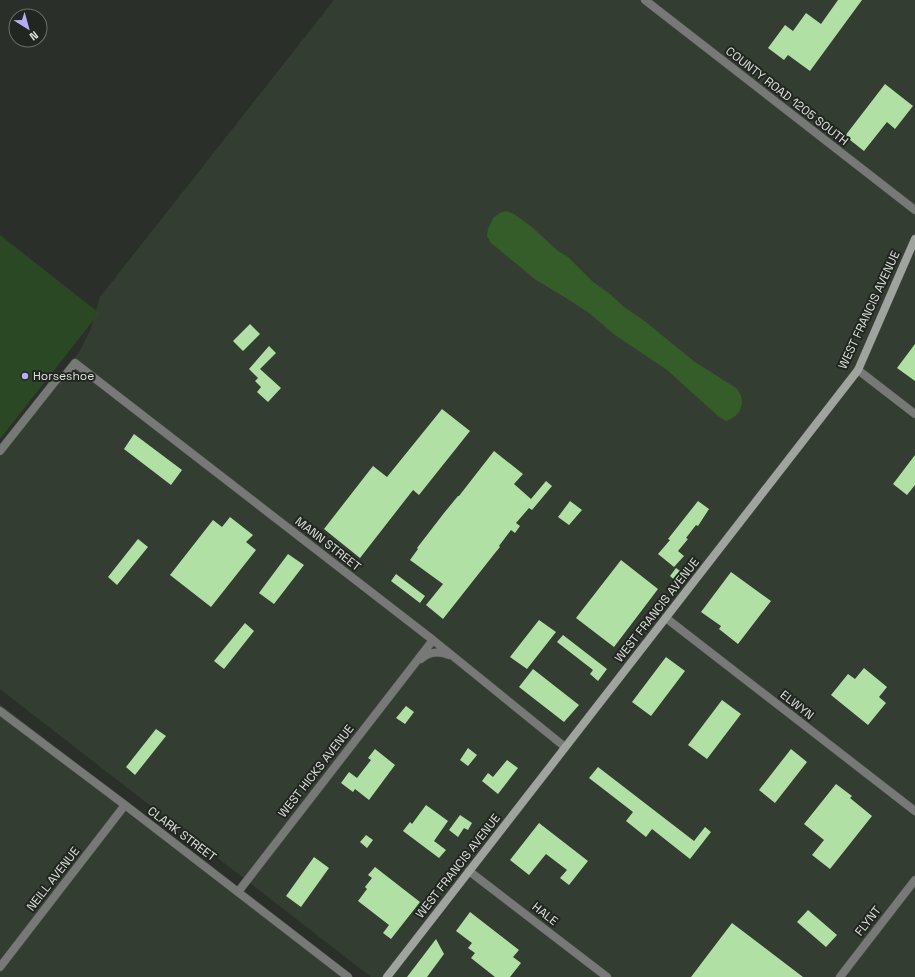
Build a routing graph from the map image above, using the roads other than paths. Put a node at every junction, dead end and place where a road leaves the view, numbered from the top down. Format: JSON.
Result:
{"nodes":[{"id":1,"x":645,"y":0,"type":"edge"},
{"id":2,"x":915,"y":210,"type":"edge"},
{"id":3,"x":915,"y":239,"type":"edge"},
{"id":4,"x":858,"y":370,"type":"junction"},
{"id":5,"x":915,"y":414,"type":"edge"},
{"id":6,"x":0,"y":451,"type":"edge"},
{"id":7,"x":666,"y":618,"type":"junction"},
{"id":8,"x":433,"y":640,"type":"junction"},
{"id":9,"x":457,"y":659,"type":"junction"},
{"id":10,"x":414,"y":665,"type":"junction"},
{"id":11,"x":0,"y":711,"type":"edge"},
{"id":12,"x":565,"y":747,"type":"junction"},
{"id":13,"x":125,"y":805,"type":"junction"},
{"id":14,"x":915,"y":811,"type":"edge"},
{"id":15,"x":469,"y":871,"type":"junction"},
{"id":16,"x":915,"y":880,"type":"edge"},
{"id":17,"x":238,"y":892,"type":"junction"},
{"id":18,"x":0,"y":967,"type":"edge"},
{"id":19,"x":348,"y":977,"type":"edge"},
{"id":20,"x":386,"y":977,"type":"edge"},
{"id":21,"x":607,"y":977,"type":"edge"},
{"id":22,"x":840,"y":977,"type":"edge"}],
"edges":[{"from":1,"to":2,"type":"street","name":"COUNTY ROAD 1205 SOUTH"},
{"from":3,"to":4,"type":"street","name":"WEST FRANCIS AVENUE"},
{"from":4,"to":5,"type":"street"},
{"from":4,"to":7,"type":"street","name":"WEST FRANCIS AVENUE"},
{"from":6,"to":8,"type":"street","name":"MANN STREET"},
{"from":7,"to":12,"type":"street","name":"WEST FRANCIS AVENUE"},
{"from":7,"to":14,"type":"street","name":"ELWYN"},
{"from":8,"to":9,"type":"street","name":"MANN STREET"},
{"from":8,"to":10,"type":"street","name":"WEST HICKS AVENUE"},
{"from":9,"to":10,"type":"street","name":"WEST HICKS AVENUE"},
{"from":9,"to":12,"type":"street","name":"MANN STREET"},
{"from":10,"to":17,"type":"street","name":"WEST HICKS AVENUE"},
{"from":11,"to":13,"type":"street","name":"CLARK STREET"},
{"from":12,"to":15,"type":"street","name":"WEST FRANCIS AVENUE"},
{"from":13,"to":17,"type":"street","name":"CLARK STREET"},
{"from":13,"to":18,"type":"street","name":"NEILL AVENUE"},
{"from":15,"to":20,"type":"street","name":"WEST FRANCIS AVENUE"},
{"from":15,"to":21,"type":"street","name":"HALE"},
{"from":16,"to":22,"type":"street","name":"FLYNT"},
{"from":17,"to":19,"type":"street","name":"CLARK STREET"}]}
